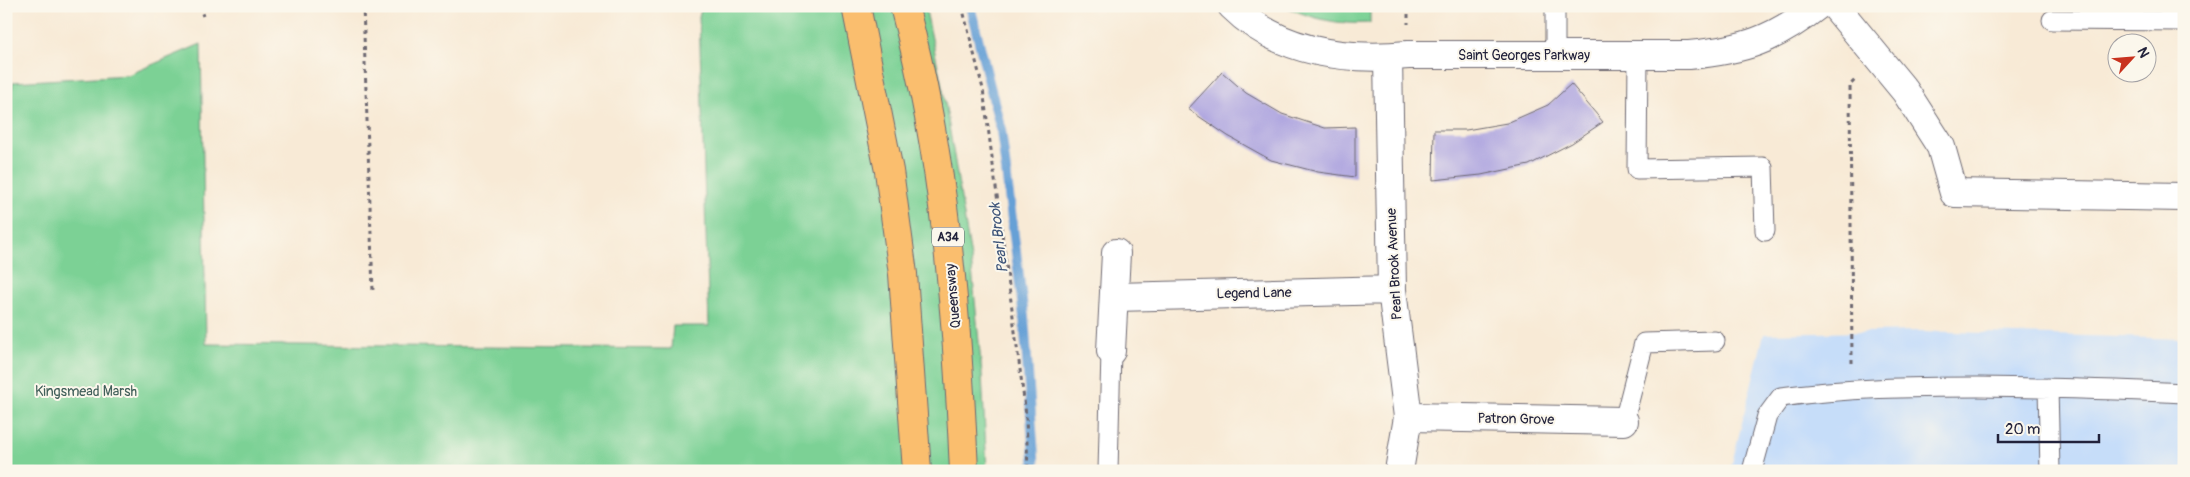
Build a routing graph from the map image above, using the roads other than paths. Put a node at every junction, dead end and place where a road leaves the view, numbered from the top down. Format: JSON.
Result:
{"nodes":[{"id":1,"x":856,"y":6,"type":"edge"},
{"id":2,"x":904,"y":6,"type":"edge"},
{"id":3,"x":1232,"y":6,"type":"edge"},
{"id":4,"x":1556,"y":6,"type":"edge"},
{"id":5,"x":1817,"y":6,"type":"edge"},
{"id":6,"x":1835,"y":6,"type":"edge"},
{"id":7,"x":2052,"y":20,"type":"dead end"},
{"id":8,"x":2184,"y":20,"type":"edge"},
{"id":9,"x":1638,"y":55,"type":"junction"},
{"id":10,"x":1555,"y":56,"type":"junction"},
{"id":11,"x":1388,"y":57,"type":"junction"},
{"id":12,"x":2184,"y":197,"type":"edge"},
{"id":13,"x":1765,"y":231,"type":"dead end"},
{"id":14,"x":1116,"y":253,"type":"dead end"},
{"id":15,"x":1392,"y":290,"type":"junction"},
{"id":16,"x":1115,"y":297,"type":"junction"},
{"id":17,"x":1714,"y":341,"type":"dead end"},
{"id":18,"x":1111,"y":351,"type":"joint"},
{"id":19,"x":2048,"y":388,"type":"junction"},
{"id":20,"x":2184,"y":392,"type":"edge"},
{"id":21,"x":1408,"y":417,"type":"junction"},
{"id":22,"x":1624,"y":421,"type":"joint"},
{"id":23,"x":917,"y":471,"type":"edge"},
{"id":24,"x":964,"y":471,"type":"edge"},
{"id":25,"x":1108,"y":471,"type":"edge"},
{"id":26,"x":1399,"y":471,"type":"edge"},
{"id":27,"x":1752,"y":471,"type":"edge"},
{"id":28,"x":2050,"y":471,"type":"edge"}],
"edges":[{"from":1,"to":23,"type":"highway"},
{"from":2,"to":24,"type":"highway","name":"Queensway","number":"A34"},
{"from":3,"to":11,"type":"street","name":"Saint Georges Parkway"},
{"from":4,"to":10,"type":"lane"},
{"from":5,"to":9,"type":"street","name":"Saint Georges Parkway"},
{"from":6,"to":12,"type":"street"},
{"from":7,"to":8,"type":"lane"},
{"from":9,"to":10,"type":"street","name":"Saint Georges Parkway"},
{"from":9,"to":13,"type":"lane"},
{"from":10,"to":11,"type":"street","name":"Saint Georges Parkway"},
{"from":11,"to":15,"type":"street","name":"Pearl Brook Avenue"},
{"from":14,"to":16,"type":"street"},
{"from":15,"to":16,"type":"street","name":"Legend Lane"},
{"from":15,"to":21,"type":"street","name":"Pearl Brook Avenue"},
{"from":16,"to":18,"type":"street"},
{"from":17,"to":22,"type":"lane"},
{"from":18,"to":25,"type":"lane"},
{"from":19,"to":20,"type":"lane"},
{"from":19,"to":27,"type":"lane"},
{"from":19,"to":28,"type":"lane"},
{"from":21,"to":22,"type":"street","name":"Patron Grove"},
{"from":21,"to":26,"type":"street","name":"Pearl Brook Avenue"}]}
